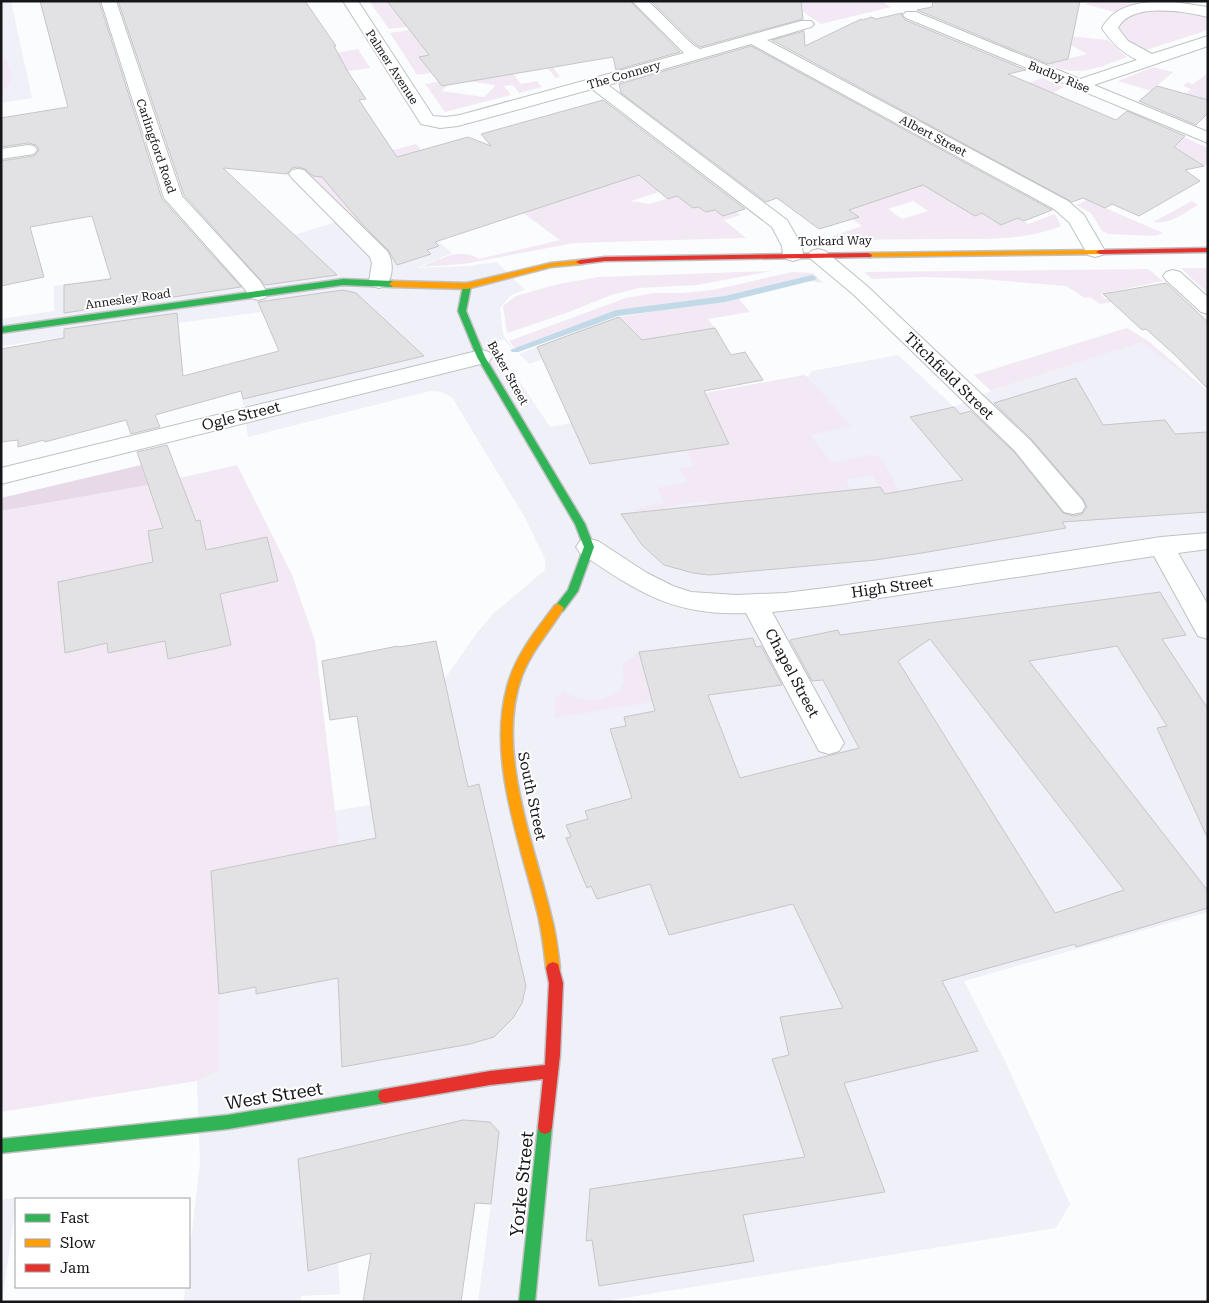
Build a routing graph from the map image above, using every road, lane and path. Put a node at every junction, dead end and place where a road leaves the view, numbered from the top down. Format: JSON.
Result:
{"nodes":[{"id":1,"x":108,"y":1,"type":"edge"},
{"id":2,"x":350,"y":1,"type":"edge"},
{"id":3,"x":639,"y":1,"type":"edge"},
{"id":4,"x":1208,"y":12,"type":"edge"},
{"id":5,"x":911,"y":15,"type":"dead end"},
{"id":6,"x":806,"y":24,"type":"dead end"},
{"id":7,"x":754,"y":39,"type":"junction"},
{"id":8,"x":1208,"y":41,"type":"edge"},
{"id":9,"x":697,"y":54,"type":"junction"},
{"id":10,"x":1151,"y":60,"type":"junction"},
{"id":11,"x":596,"y":83,"type":"junction"},
{"id":12,"x":1078,"y":85,"type":"junction"},
{"id":13,"x":442,"y":123,"type":"joint"},
{"id":14,"x":1208,"y":138,"type":"edge"},
{"id":15,"x":28,"y":150,"type":"dead end"},
{"id":16,"x":1,"y":154,"type":"edge"},
{"id":17,"x":298,"y":174,"type":"dead end"},
{"id":18,"x":1208,"y":250,"type":"edge"},
{"id":19,"x":1095,"y":251,"type":"junction"},
{"id":20,"x":793,"y":255,"type":"junction"},
{"id":21,"x":818,"y":255,"type":"junction"},
{"id":22,"x":1173,"y":276,"type":"dead end"},
{"id":23,"x":379,"y":282,"type":"junction"},
{"id":24,"x":466,"y":286,"type":"junction"},
{"id":25,"x":258,"y":294,"type":"junction"},
{"id":26,"x":1208,"y":308,"type":"edge"},
{"id":27,"x":1,"y":330,"type":"edge"},
{"id":28,"x":481,"y":357,"type":"junction"},
{"id":29,"x":1,"y":476,"type":"edge"},
{"id":30,"x":1073,"y":506,"type":"dead end"},
{"id":31,"x":1208,"y":541,"type":"edge"},
{"id":32,"x":1161,"y":545,"type":"junction"},
{"id":33,"x":589,"y":547,"type":"junction"},
{"id":34,"x":754,"y":603,"type":"junction"},
{"id":35,"x":1208,"y":630,"type":"edge"},
{"id":36,"x":829,"y":743,"type":"dead end"},
{"id":37,"x":551,"y":1071,"type":"junction"},
{"id":38,"x":1,"y":1146,"type":"edge"},
{"id":39,"x":527,"y":1302,"type":"edge"}],
"edges":[{"from":1,"to":25,"type":"street","name":"Carlingford Road"},
{"from":2,"to":13,"type":"street","name":"Palmer Avenue"},
{"from":3,"to":9,"type":"street"},
{"from":4,"to":10,"type":"street"},
{"from":5,"to":12,"type":"street","name":"Budby Rise"},
{"from":6,"to":7,"type":"street","name":"The Connery"},
{"from":7,"to":9,"type":"street","name":"The Connery"},
{"from":7,"to":19,"type":"street","name":"Albert Street"},
{"from":8,"to":10,"type":"street"},
{"from":9,"to":11,"type":"street","name":"The Connery"},
{"from":10,"to":12,"type":"street"},
{"from":11,"to":13,"type":"street","name":"The Connery"},
{"from":11,"to":20,"type":"street"},
{"from":12,"to":14,"type":"street","name":"Budby Rise"},
{"from":15,"to":16,"type":"street"},
{"from":17,"to":23,"type":"street"},
{"from":18,"to":19,"type":"street","name":"Torkard Way"},
{"from":19,"to":21,"type":"street","name":"Torkard Way"},
{"from":20,"to":21,"type":"street","name":"Torkard Way"},
{"from":20,"to":24,"type":"street","name":"Torkard Way"},
{"from":21,"to":30,"type":"street","name":"Titchfield Street"},
{"from":22,"to":26,"type":"street"},
{"from":23,"to":24,"type":"street"},
{"from":23,"to":25,"type":"street"},
{"from":24,"to":28,"type":"street","name":"Baker Street"},
{"from":25,"to":27,"type":"street","name":"Annesley Road"},
{"from":28,"to":29,"type":"street","name":"Ogle Street"},
{"from":28,"to":33,"type":"street","name":"Baker Street"},
{"from":31,"to":32,"type":"street","name":"High Street"},
{"from":32,"to":34,"type":"street","name":"High Street"},
{"from":32,"to":35,"type":"street"},
{"from":33,"to":34,"type":"street","name":"High Street"},
{"from":33,"to":37,"type":"street","name":"South Street"},
{"from":34,"to":36,"type":"street","name":"Chapel Street"},
{"from":37,"to":38,"type":"street","name":"West Street"},
{"from":37,"to":39,"type":"street","name":"Yorke Street"}]}
